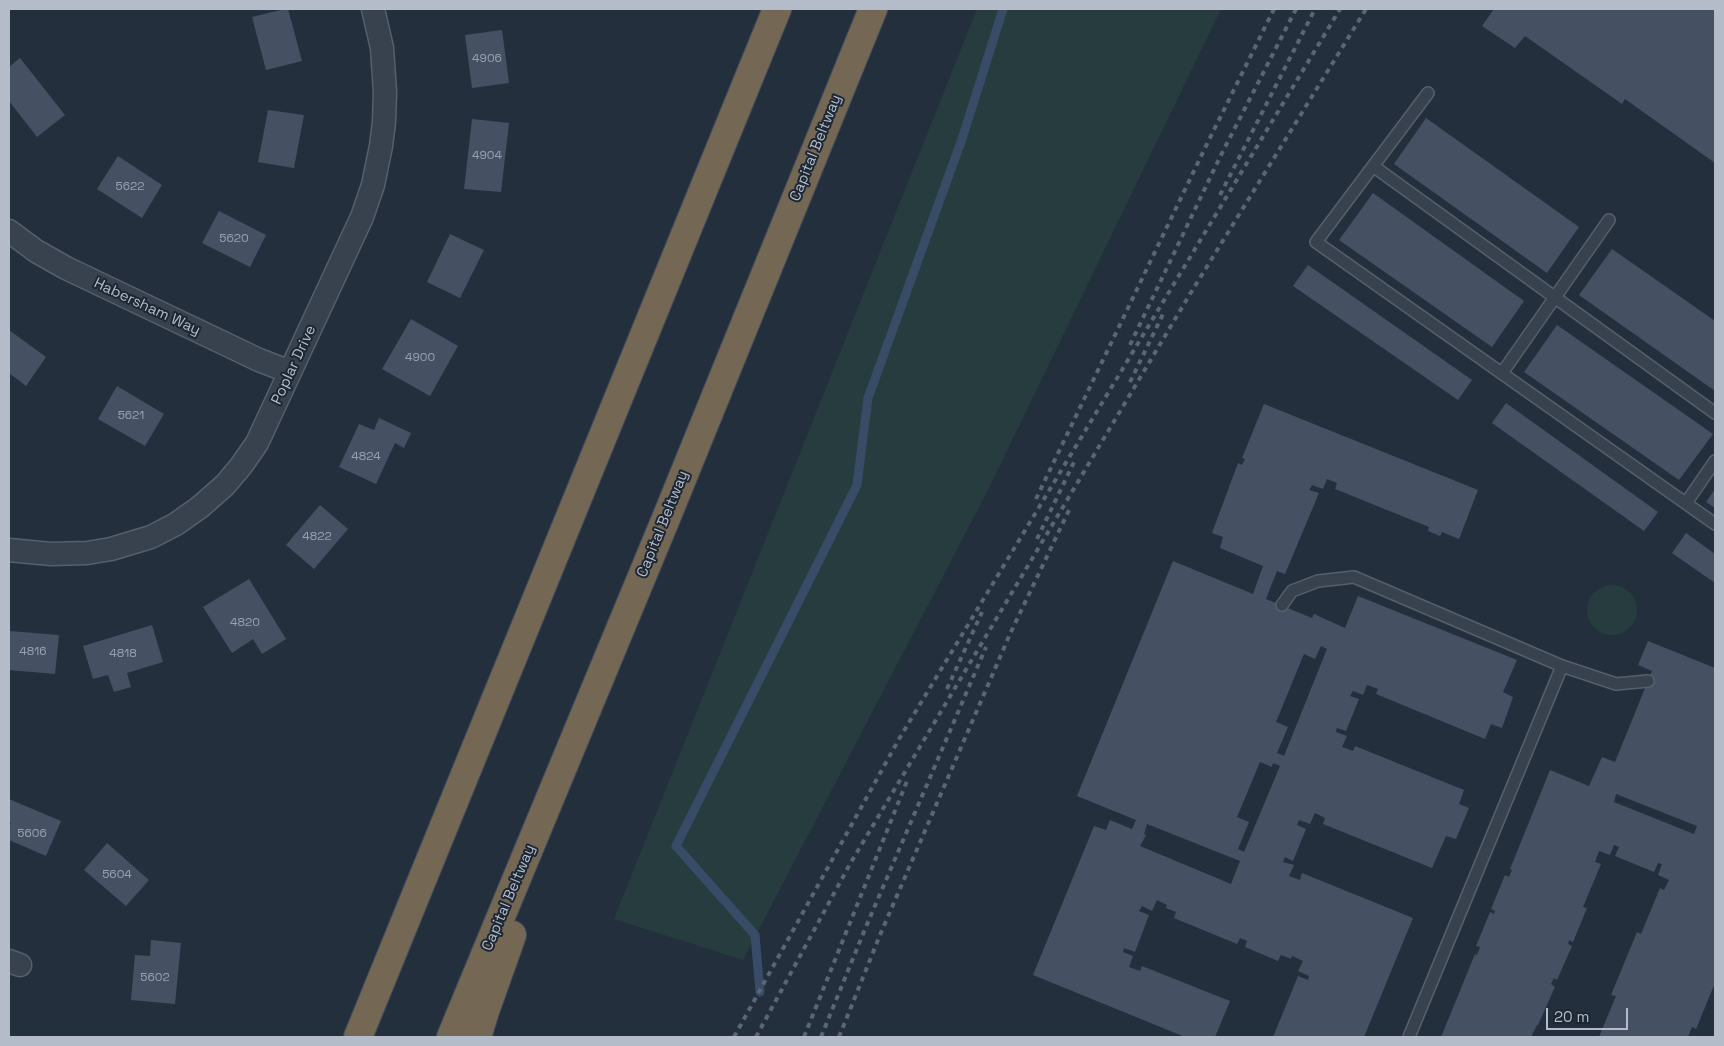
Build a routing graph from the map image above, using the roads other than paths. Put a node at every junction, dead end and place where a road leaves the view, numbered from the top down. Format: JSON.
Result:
{"nodes":[{"id":1,"x":373,"y":9,"type":"edge"},
{"id":2,"x":777,"y":9,"type":"edge"},
{"id":3,"x":873,"y":9,"type":"edge"},
{"id":4,"x":1428,"y":93,"type":"dead end"},
{"id":5,"x":1373,"y":166,"type":"junction"},
{"id":6,"x":1608,"y":220,"type":"dead end"},
{"id":7,"x":9,"y":231,"type":"edge"},
{"id":8,"x":1555,"y":298,"type":"junction"},
{"id":9,"x":290,"y":372,"type":"junction"},
{"id":10,"x":1502,"y":373,"type":"junction"},
{"id":11,"x":1715,"y":413,"type":"edge"},
{"id":12,"x":1715,"y":461,"type":"edge"},
{"id":13,"x":1686,"y":503,"type":"junction"},
{"id":14,"x":667,"y":516,"type":"junction"},
{"id":15,"x":1715,"y":524,"type":"edge"},
{"id":16,"x":9,"y":550,"type":"edge"},
{"id":17,"x":1282,"y":605,"type":"dead end"},
{"id":18,"x":1562,"y":666,"type":"junction"},
{"id":19,"x":1648,"y":681,"type":"dead end"},
{"id":20,"x":468,"y":765,"type":"junction"},
{"id":21,"x":340,"y":1037,"type":"edge"},
{"id":22,"x":358,"y":1037,"type":"edge"},
{"id":23,"x":451,"y":1037,"type":"edge"},
{"id":24,"x":476,"y":1037,"type":"edge"},
{"id":25,"x":1410,"y":1037,"type":"edge"}],
"edges":[{"from":1,"to":9,"type":"street","name":"Poplar Drive"},
{"from":2,"to":20,"type":"highway"},
{"from":3,"to":14,"type":"highway","name":"Capital Beltway"},
{"from":4,"to":5,"type":"lane"},
{"from":5,"to":8,"type":"lane"},
{"from":5,"to":10,"type":"lane"},
{"from":6,"to":8,"type":"lane"},
{"from":7,"to":9,"type":"street","name":"Habersham Way"},
{"from":8,"to":10,"type":"lane"},
{"from":8,"to":11,"type":"lane"},
{"from":9,"to":16,"type":"street","name":"Poplar Drive"},
{"from":10,"to":13,"type":"lane"},
{"from":12,"to":13,"type":"lane"},
{"from":13,"to":15,"type":"lane"},
{"from":14,"to":23,"type":"highway","name":"Capital Beltway"},
{"from":14,"to":24,"type":"highway"},
{"from":17,"to":18,"type":"lane"},
{"from":18,"to":19,"type":"lane"},
{"from":18,"to":25,"type":"lane"},
{"from":20,"to":21,"type":"highway"},
{"from":20,"to":22,"type":"highway"}]}
